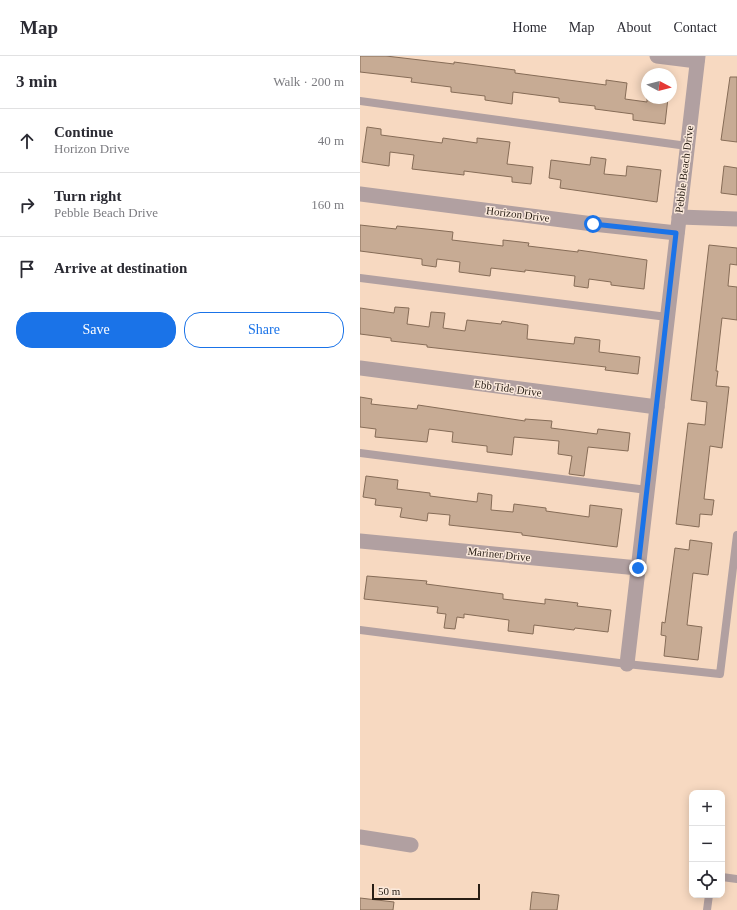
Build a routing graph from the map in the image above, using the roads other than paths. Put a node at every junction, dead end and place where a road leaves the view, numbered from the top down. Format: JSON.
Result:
{"nodes":[{"id":1,"x":657,"y":56,"type":"edge"},
{"id":2,"x":697,"y":59,"type":"edge"},
{"id":3,"x":360,"y":101,"type":"edge"},
{"id":4,"x":687,"y":146,"type":"junction"},
{"id":5,"x":360,"y":194,"type":"edge"},
{"id":6,"x":679,"y":217,"type":"junction"},
{"id":7,"x":737,"y":219,"type":"edge"},
{"id":8,"x":676,"y":233,"type":"junction"},
{"id":9,"x":360,"y":278,"type":"edge"},
{"id":10,"x":667,"y":317,"type":"junction"},
{"id":11,"x":360,"y":368,"type":"edge"},
{"id":12,"x":657,"y":407,"type":"junction"},
{"id":13,"x":360,"y":453,"type":"edge"},
{"id":14,"x":647,"y":490,"type":"junction"},
{"id":15,"x":737,"y":535,"type":"edge"},
{"id":16,"x":360,"y":541,"type":"edge"},
{"id":17,"x":638,"y":568,"type":"junction"},
{"id":18,"x":360,"y":630,"type":"edge"},
{"id":19,"x":628,"y":664,"type":"junction"},
{"id":20,"x":360,"y":838,"type":"edge"},
{"id":21,"x":411,"y":845,"type":"dead end"},
{"id":22,"x":725,"y":877,"type":"edge"},
{"id":23,"x":737,"y":879,"type":"edge"},
{"id":24,"x":709,"y":898,"type":"edge"},
{"id":25,"x":707,"y":910,"type":"edge"}],
"edges":[{"from":1,"to":2,"type":"street"},
{"from":2,"to":4,"type":"street","name":"Pebble Beach Drive"},
{"from":3,"to":4,"type":"lane"},
{"from":4,"to":6,"type":"street","name":"Pebble Beach Drive"},
{"from":5,"to":8,"type":"street","name":"Horizon Drive"},
{"from":6,"to":7,"type":"street"},
{"from":6,"to":8,"type":"street","name":"Pebble Beach Drive"},
{"from":8,"to":10,"type":"street","name":"Pebble Beach Drive"},
{"from":9,"to":10,"type":"lane"},
{"from":10,"to":12,"type":"street","name":"Pebble Beach Drive"},
{"from":11,"to":12,"type":"street","name":"Ebb Tide Drive"},
{"from":12,"to":14,"type":"street","name":"Pebble Beach Drive"},
{"from":13,"to":14,"type":"lane"},
{"from":14,"to":17,"type":"street","name":"Pebble Beach Drive"},
{"from":15,"to":19,"type":"lane"},
{"from":16,"to":17,"type":"street","name":"Mariner Drive"},
{"from":17,"to":19,"type":"street","name":"Pebble Beach Drive"},
{"from":18,"to":19,"type":"lane"},
{"from":20,"to":21,"type":"street"},
{"from":22,"to":23,"type":"lane"},
{"from":24,"to":25,"type":"lane"}]}
